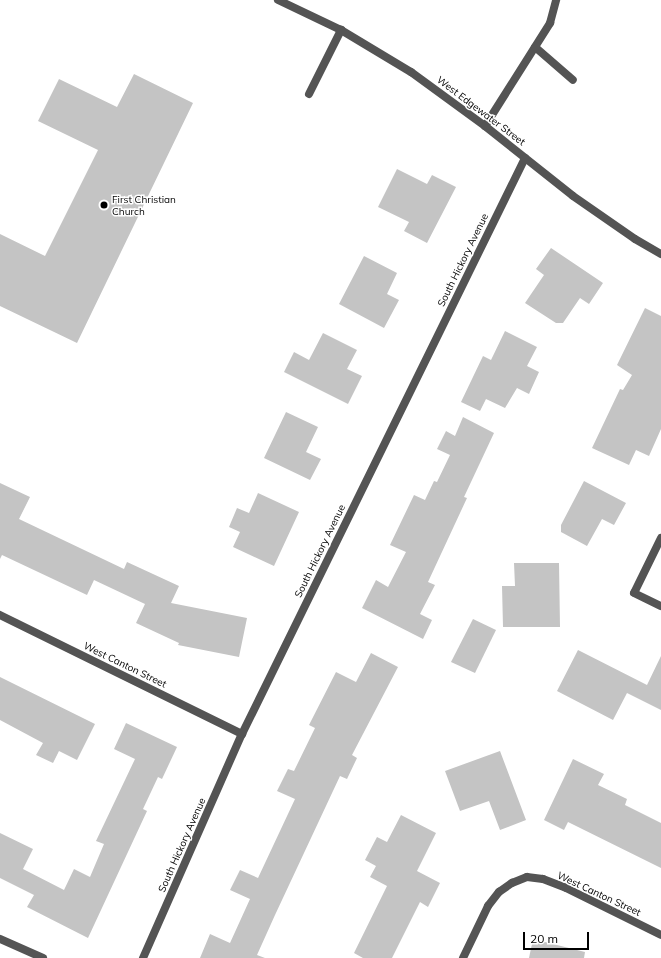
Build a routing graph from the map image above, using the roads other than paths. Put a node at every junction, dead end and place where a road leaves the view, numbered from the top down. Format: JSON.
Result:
{"nodes":[{"id":1,"x":278,"y":0,"type":"edge"},
{"id":2,"x":556,"y":0,"type":"edge"},
{"id":3,"x":341,"y":30,"type":"junction"},
{"id":4,"x":536,"y":47,"type":"junction"},
{"id":5,"x":573,"y":80,"type":"dead end"},
{"id":6,"x":309,"y":94,"type":"dead end"},
{"id":7,"x":486,"y":126,"type":"junction"},
{"id":8,"x":525,"y":158,"type":"junction"},
{"id":9,"x":661,"y":254,"type":"edge"},
{"id":10,"x":661,"y":538,"type":"edge"},
{"id":11,"x":661,"y":606,"type":"edge"},
{"id":12,"x":0,"y":615,"type":"edge"},
{"id":13,"x":242,"y":734,"type":"junction"},
{"id":14,"x":661,"y":934,"type":"edge"},
{"id":15,"x":0,"y":939,"type":"edge"},
{"id":16,"x":43,"y":958,"type":"edge"},
{"id":17,"x":143,"y":958,"type":"edge"},
{"id":18,"x":463,"y":958,"type":"edge"}],
"edges":[{"from":1,"to":3,"type":"street","name":"West Edgewater Street"},
{"from":2,"to":4,"type":"street"},
{"from":3,"to":6,"type":"street"},
{"from":3,"to":7,"type":"street","name":"West Edgewater Street"},
{"from":4,"to":5,"type":"street"},
{"from":4,"to":7,"type":"street"},
{"from":7,"to":8,"type":"street","name":"West Edgewater Street"},
{"from":8,"to":9,"type":"street","name":"West Edgewater Street"},
{"from":8,"to":13,"type":"street","name":"South Hickory Avenue"},
{"from":10,"to":11,"type":"street"},
{"from":12,"to":13,"type":"street","name":"West Canton Street"},
{"from":13,"to":17,"type":"street","name":"South Hickory Avenue"},
{"from":14,"to":18,"type":"street","name":"West Canton Street"},
{"from":15,"to":16,"type":"street"}]}
